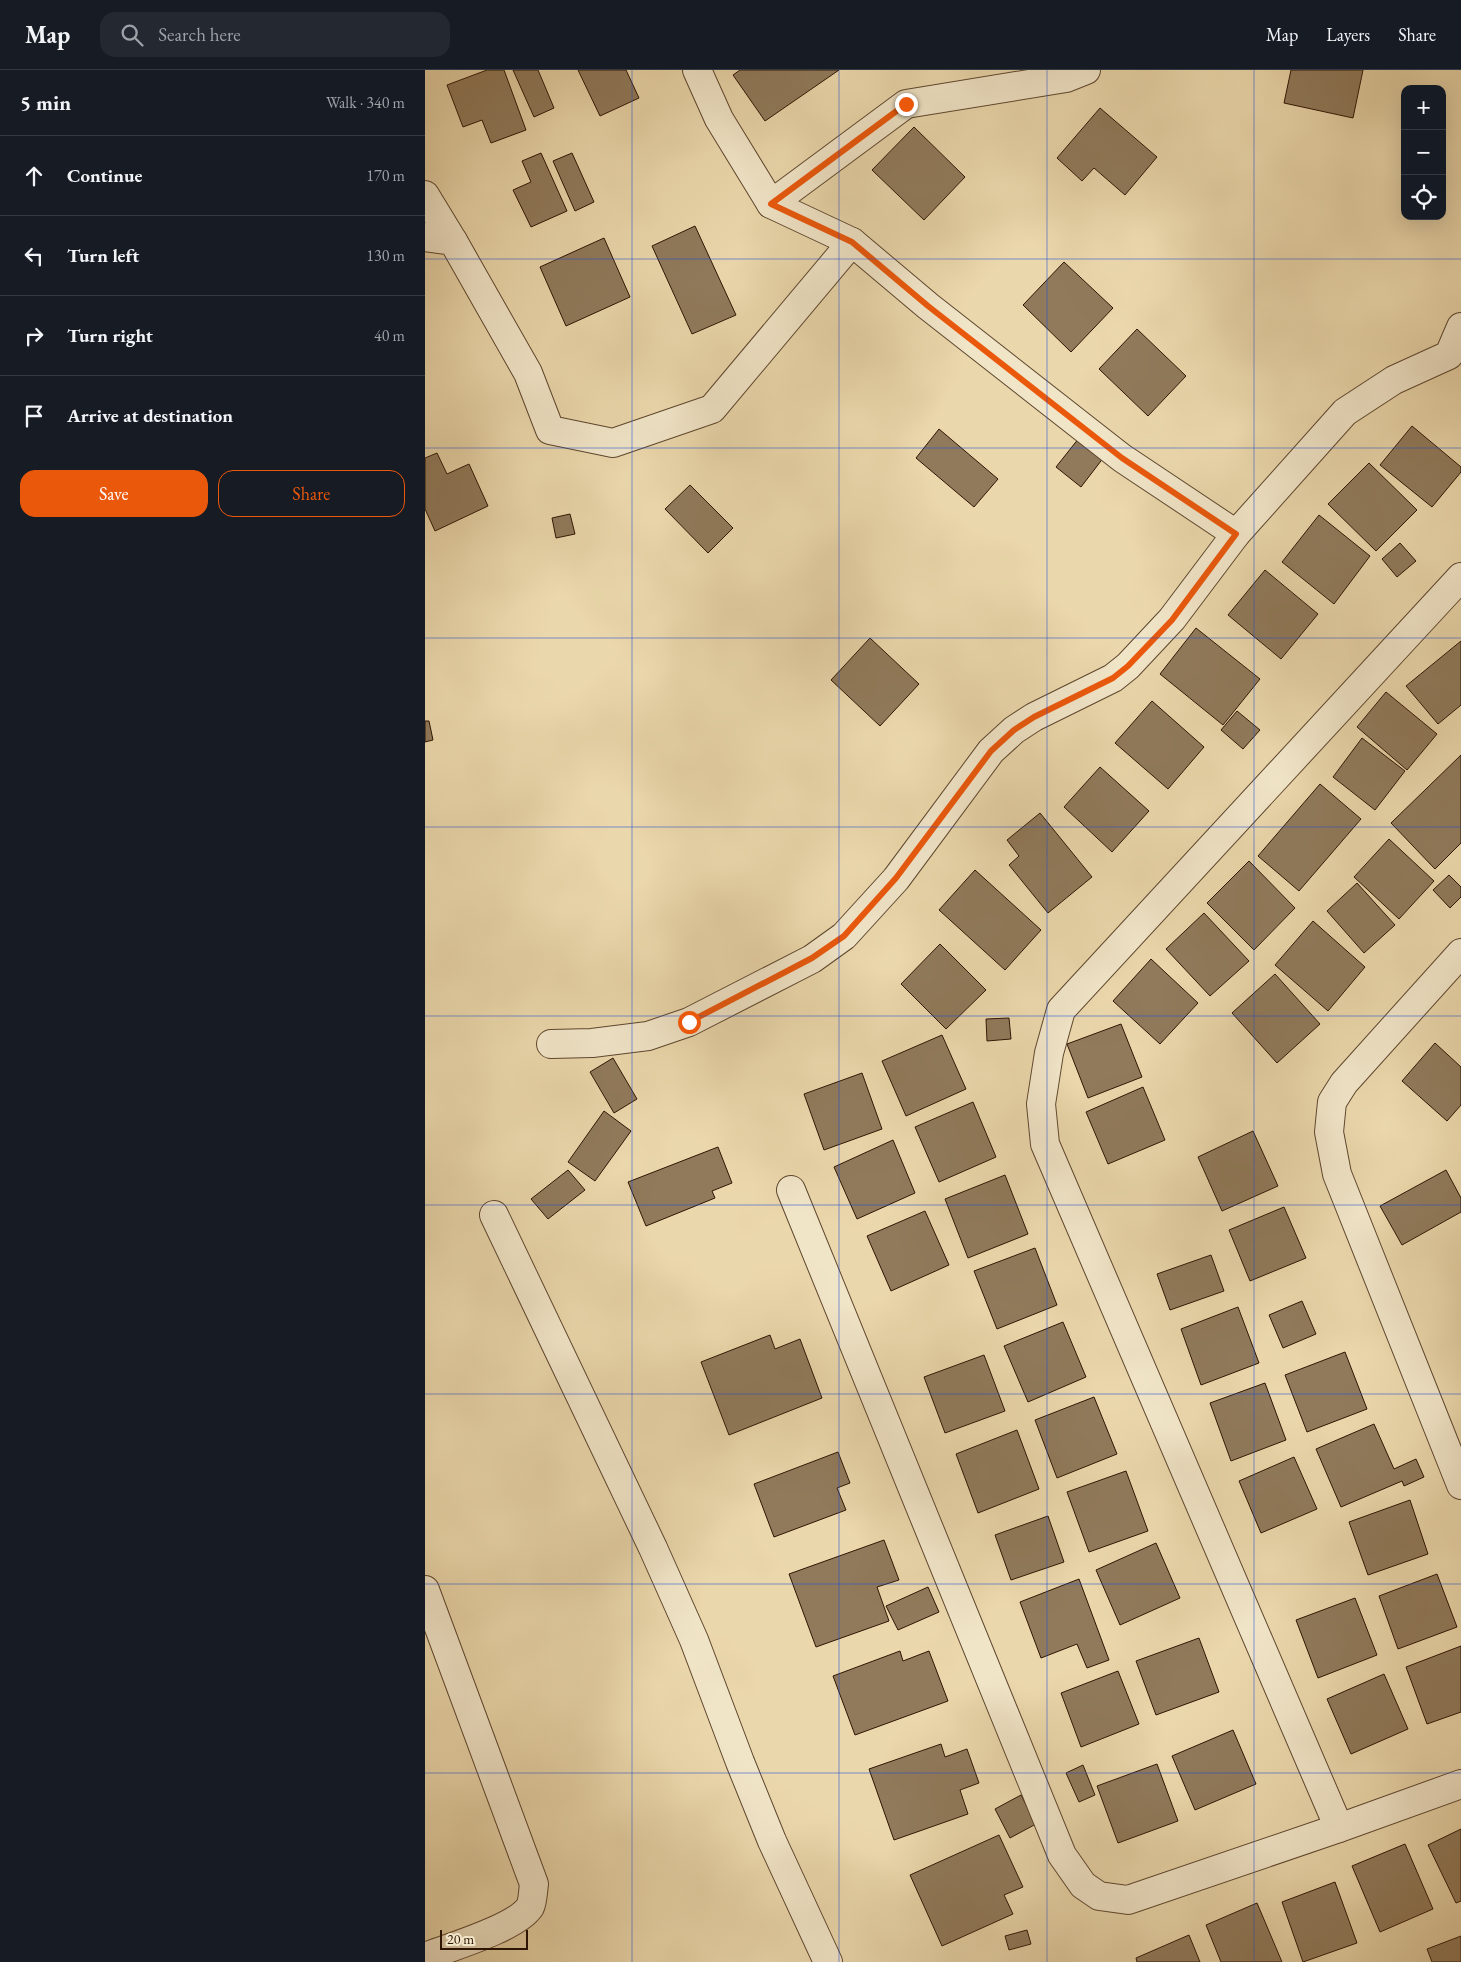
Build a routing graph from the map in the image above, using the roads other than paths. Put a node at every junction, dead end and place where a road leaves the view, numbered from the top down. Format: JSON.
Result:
{"nodes":[{"id":1,"x":697,"y":70,"type":"edge"},
{"id":2,"x":1087,"y":70,"type":"edge"},
{"id":3,"x":425,"y":195,"type":"edge"},
{"id":4,"x":771,"y":204,"type":"junction"},
{"id":5,"x":425,"y":237,"type":"edge"},
{"id":6,"x":453,"y":241,"type":"junction"},
{"id":7,"x":852,"y":242,"type":"junction"},
{"id":8,"x":1461,"y":327,"type":"edge"},
{"id":9,"x":1455,"y":360,"type":"edge"},
{"id":10,"x":1236,"y":534,"type":"junction"},
{"id":11,"x":1461,"y":577,"type":"edge"},
{"id":12,"x":1461,"y":953,"type":"edge"},
{"id":13,"x":551,"y":1044,"type":"dead end"},
{"id":14,"x":791,"y":1190,"type":"dead end"},
{"id":15,"x":494,"y":1215,"type":"dead end"},
{"id":16,"x":1461,"y":1485,"type":"edge"},
{"id":17,"x":425,"y":1590,"type":"edge"},
{"id":18,"x":1461,"y":1784,"type":"edge"},
{"id":19,"x":1339,"y":1828,"type":"junction"},
{"id":20,"x":425,"y":1957,"type":"edge"},
{"id":21,"x":828,"y":1962,"type":"edge"}],
"edges":[{"from":1,"to":4,"type":"street"},
{"from":2,"to":4,"type":"street"},
{"from":3,"to":6,"type":"street"},
{"from":4,"to":7,"type":"street"},
{"from":5,"to":6,"type":"street"},
{"from":6,"to":7,"type":"street"},
{"from":7,"to":10,"type":"street"},
{"from":8,"to":9,"type":"street"},
{"from":9,"to":10,"type":"street"},
{"from":10,"to":13,"type":"street"},
{"from":11,"to":19,"type":"street"},
{"from":12,"to":16,"type":"street"},
{"from":14,"to":19,"type":"street"},
{"from":15,"to":21,"type":"street"},
{"from":17,"to":20,"type":"street"},
{"from":18,"to":19,"type":"street"}]}
